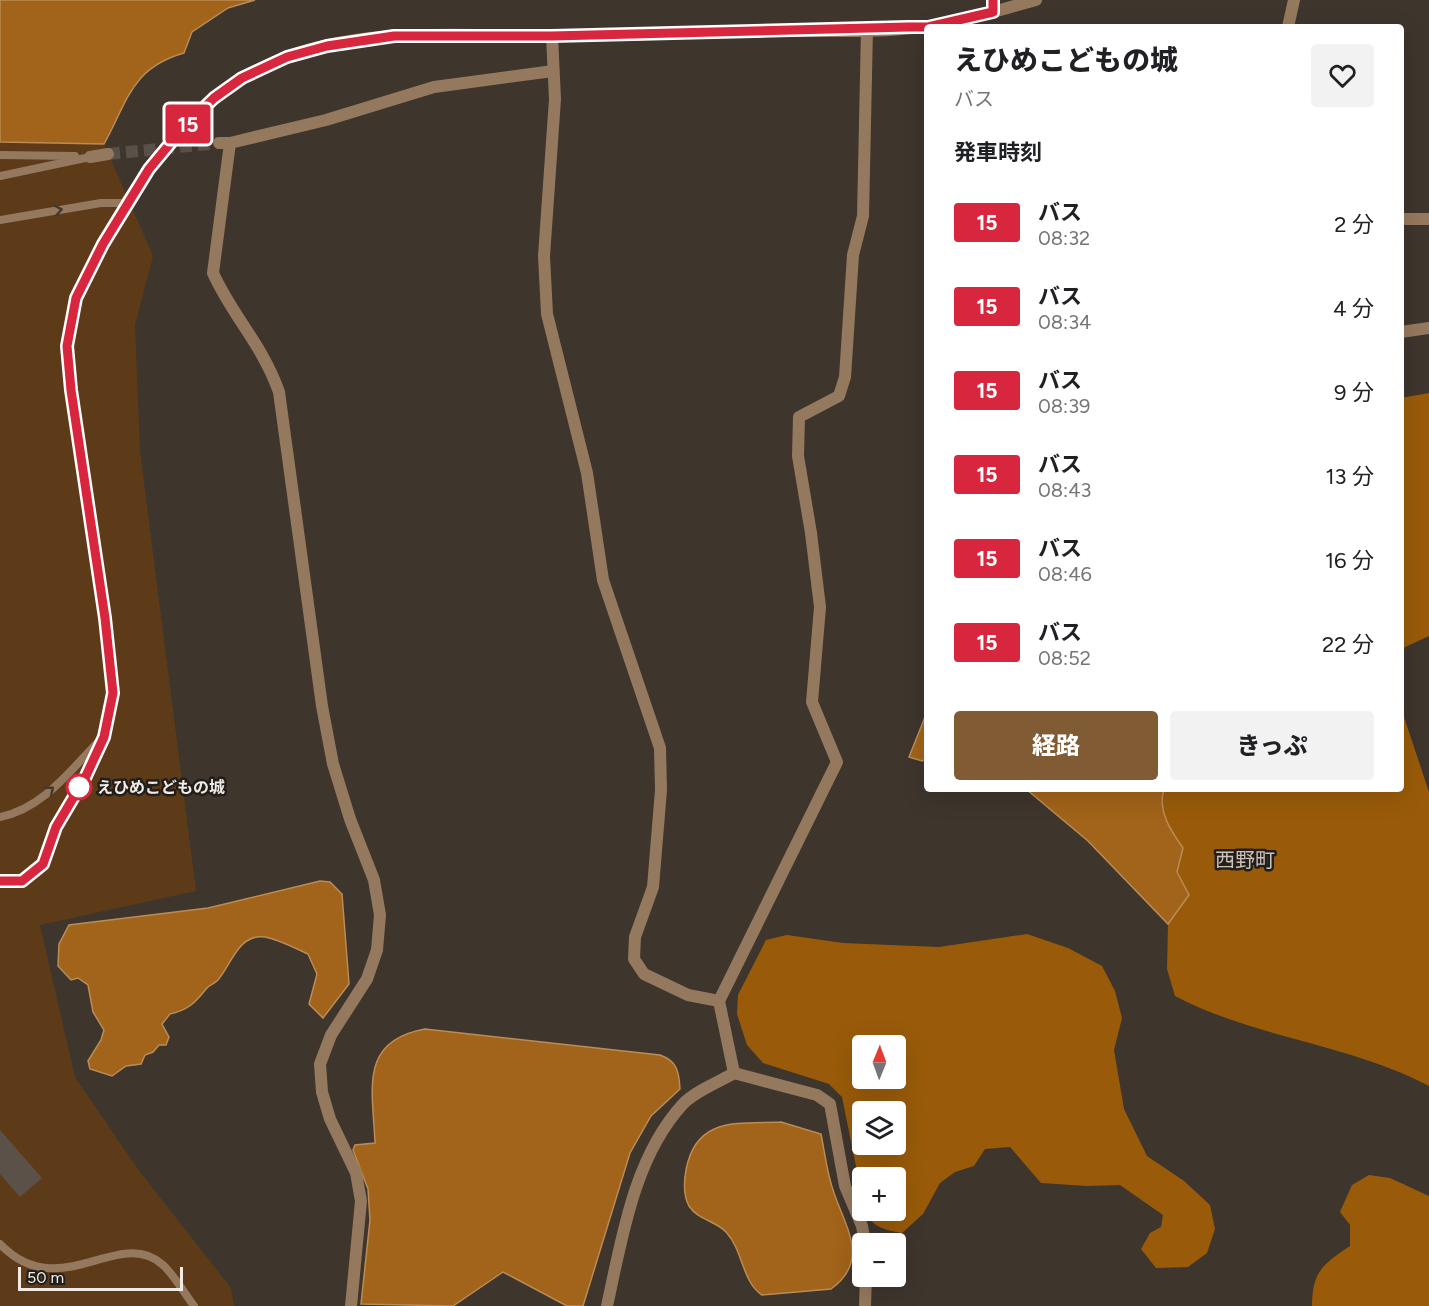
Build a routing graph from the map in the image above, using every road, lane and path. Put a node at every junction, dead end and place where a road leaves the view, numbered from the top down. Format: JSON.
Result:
{"nodes":[{"id":1,"x":1036,"y":0,"type":"edge"},
{"id":2,"x":1294,"y":0,"type":"edge"},
{"id":3,"x":993,"y":6,"type":"edge"},
{"id":4,"x":937,"y":24,"type":"edge"},
{"id":5,"x":1289,"y":24,"type":"edge"},
{"id":6,"x":924,"y":27,"type":"edge"},
{"id":7,"x":867,"y":29,"type":"junction"},
{"id":8,"x":552,"y":36,"type":"junction"},
{"id":9,"x":553,"y":71,"type":"junction"},
{"id":10,"x":108,"y":154,"type":"tunnel mouth"},
{"id":11,"x":0,"y":155,"type":"edge"},
{"id":12,"x":90,"y":157,"type":"junction"},
{"id":13,"x":0,"y":176,"type":"edge"},
{"id":14,"x":126,"y":203,"type":"junction"},
{"id":15,"x":1404,"y":219,"type":"edge"},
{"id":16,"x":1429,"y":219,"type":"edge"},
{"id":17,"x":0,"y":220,"type":"edge"},
{"id":18,"x":1429,"y":328,"type":"edge"},
{"id":19,"x":1404,"y":332,"type":"edge"},
{"id":20,"x":104,"y":737,"type":"junction"},
{"id":21,"x":0,"y":817,"type":"edge"},
{"id":22,"x":0,"y":881,"type":"edge"},
{"id":23,"x":719,"y":1001,"type":"junction"},
{"id":24,"x":734,"y":1073,"type":"junction"},
{"id":25,"x":863,"y":1233,"type":"edge"},
{"id":26,"x":0,"y":1244,"type":"edge"},
{"id":27,"x":866,"y":1287,"type":"edge"},
{"id":28,"x":194,"y":1306,"type":"edge"},
{"id":29,"x":351,"y":1306,"type":"edge"},
{"id":30,"x":607,"y":1306,"type":"edge"},
{"id":31,"x":865,"y":1306,"type":"edge"}],
"edges":[{"from":1,"to":3,"type":"street"},
{"from":2,"to":5,"type":"street"},
{"from":3,"to":4,"type":"street"},
{"from":6,"to":7,"type":"street"},
{"from":7,"to":8,"type":"street"},
{"from":7,"to":23,"type":"street"},
{"from":8,"to":9,"type":"street"},
{"from":8,"to":14,"type":"street"},
{"from":9,"to":23,"type":"street"},
{"from":9,"to":29,"type":"street"},
{"from":10,"to":12,"type":"street"},
{"from":11,"to":12,"type":"lane"},
{"from":12,"to":13,"type":"lane"},
{"from":17,"to":14,"type":"lane","one_way":true},
{"from":14,"to":20,"type":"lane"},
{"from":15,"to":16,"type":"street"},
{"from":18,"to":19,"type":"street"},
{"from":21,"to":20,"type":"lane","one_way":true},
{"from":20,"to":22,"type":"lane"},
{"from":23,"to":24,"type":"street"},
{"from":24,"to":25,"type":"street"},
{"from":24,"to":30,"type":"street"},
{"from":26,"to":28,"type":"lane"},
{"from":27,"to":31,"type":"street"}]}
